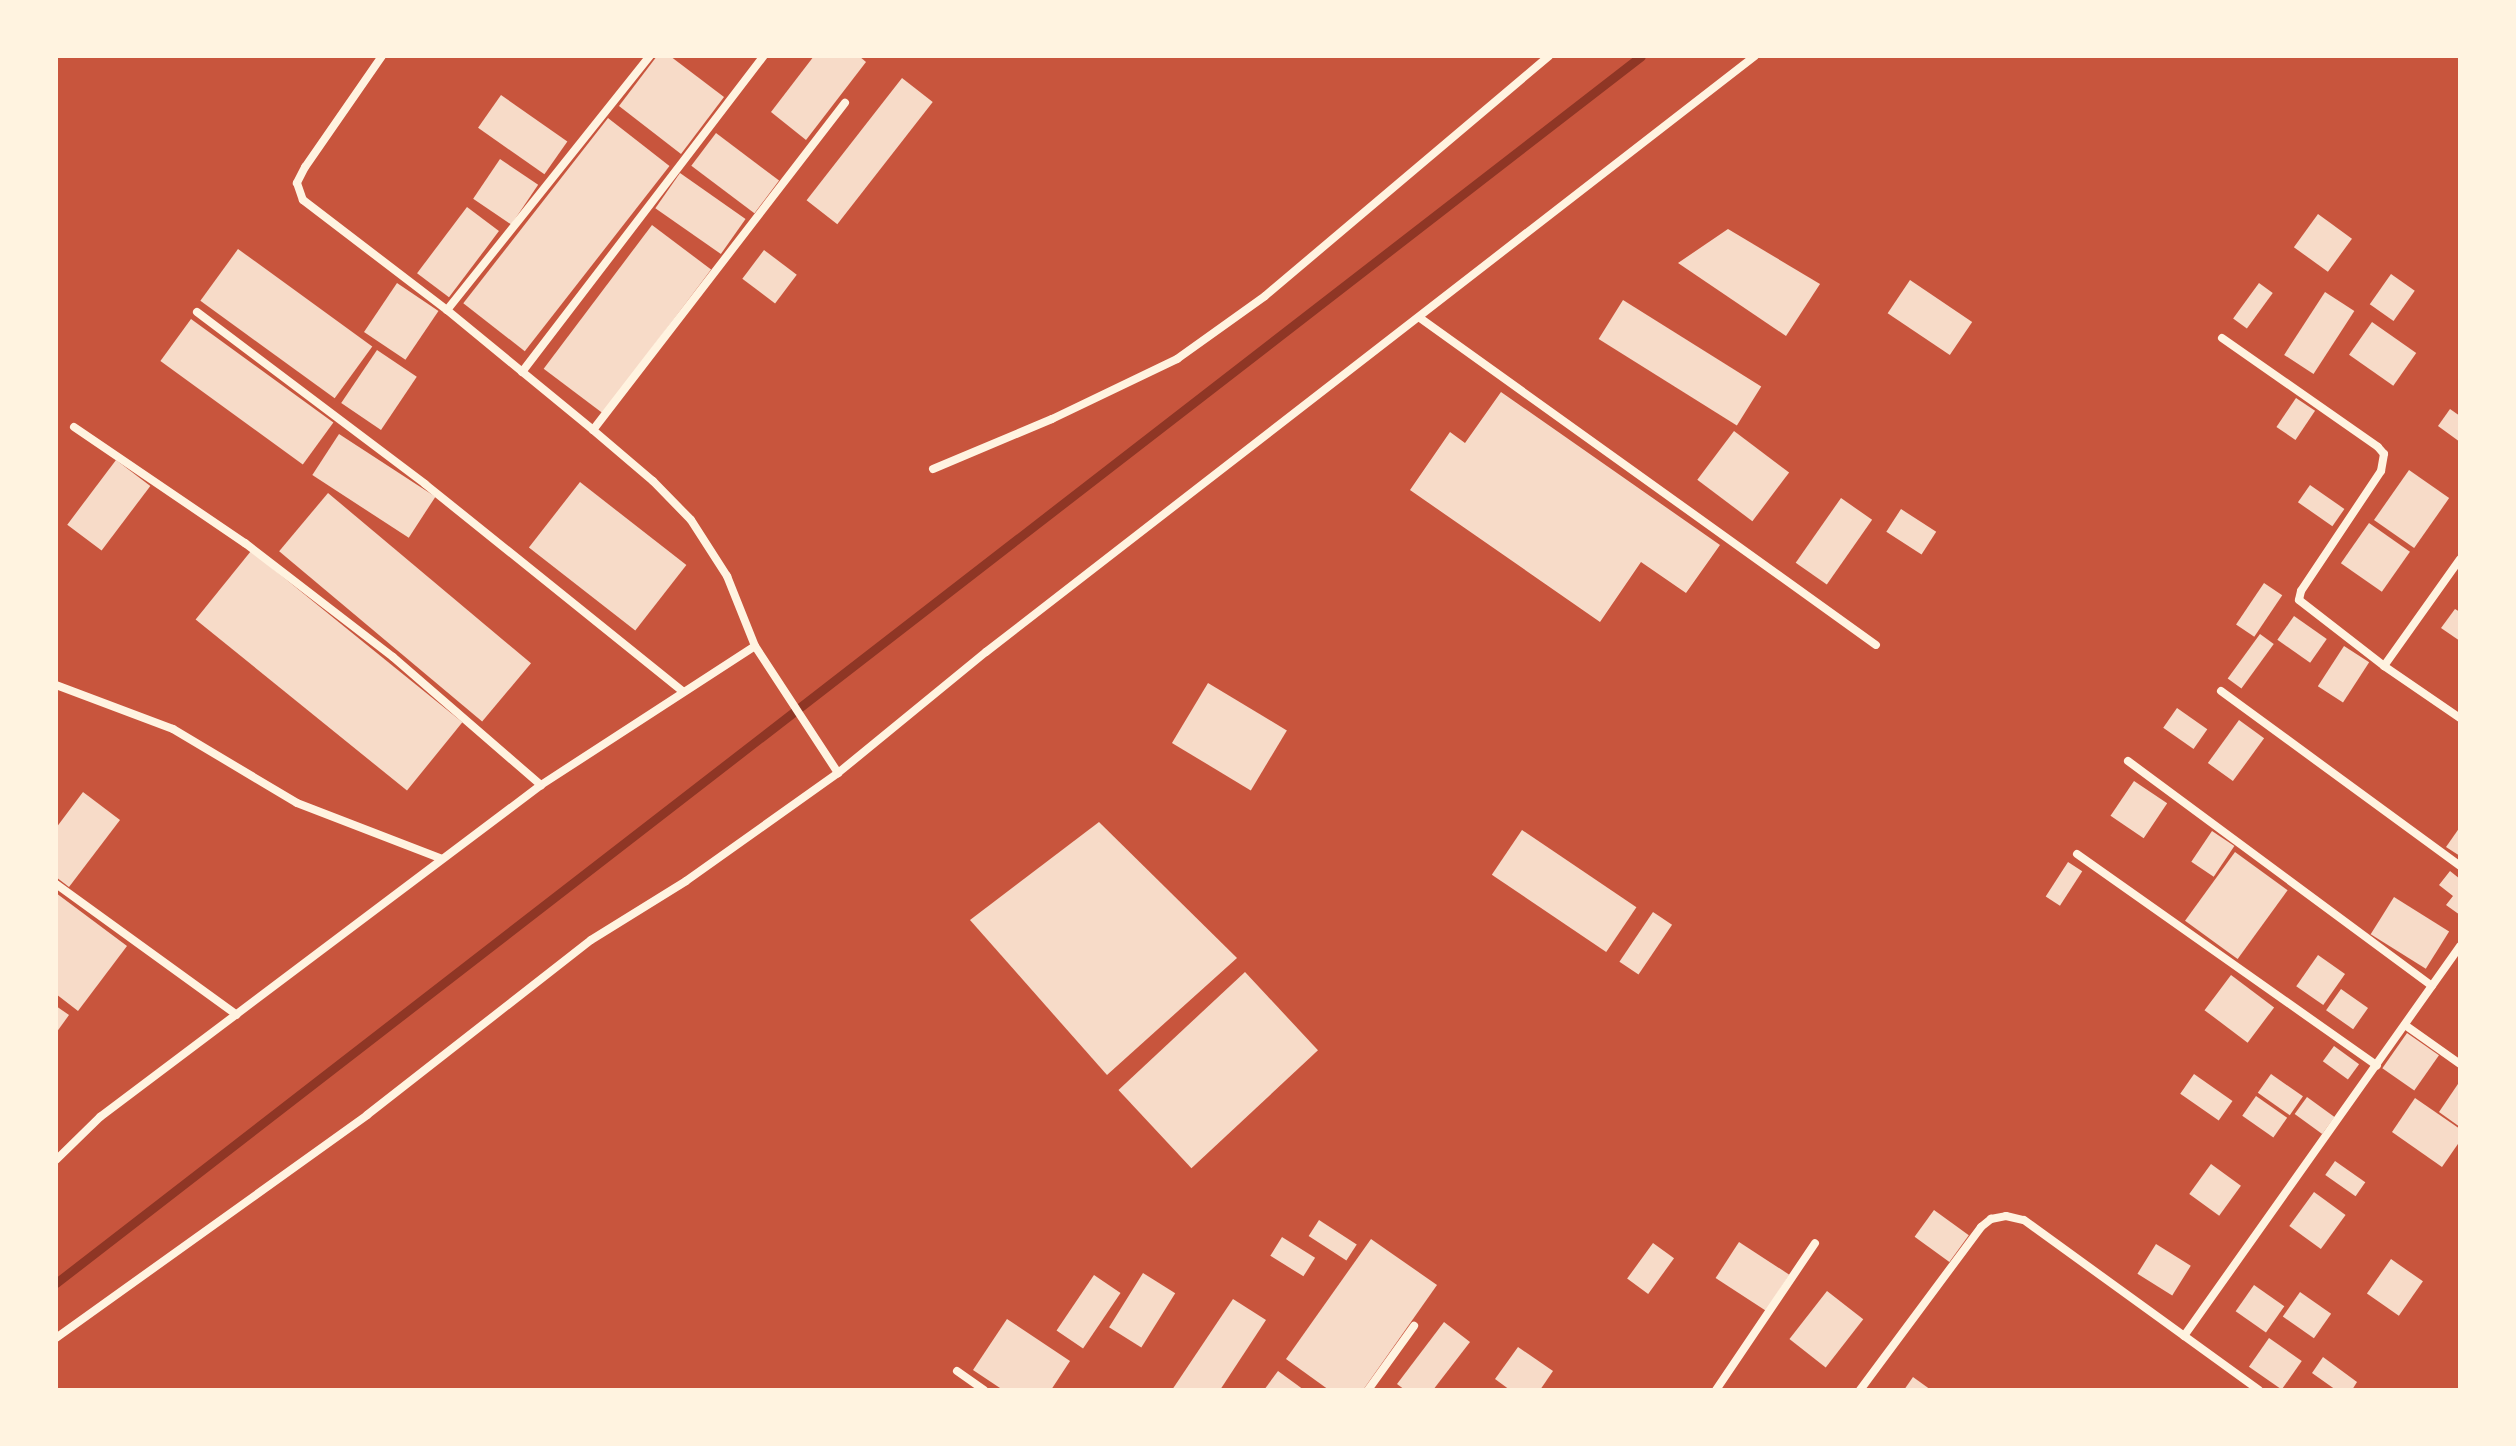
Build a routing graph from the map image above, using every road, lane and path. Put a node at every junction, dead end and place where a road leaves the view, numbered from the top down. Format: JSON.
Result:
{"nodes":[{"id":1,"x":382,"y":56,"type":"edge"},
{"id":2,"x":650,"y":56,"type":"edge"},
{"id":3,"x":764,"y":56,"type":"edge"},
{"id":4,"x":1549,"y":56,"type":"edge"},
{"id":5,"x":1755,"y":56,"type":"edge"},
{"id":6,"x":845,"y":103,"type":"dead end"},
{"id":7,"x":447,"y":310,"type":"junction"},
{"id":8,"x":197,"y":312,"type":"dead end"},
{"id":9,"x":1420,"y":318,"type":"junction"},
{"id":10,"x":2222,"y":338,"type":"dead end"},
{"id":11,"x":522,"y":372,"type":"junction"},
{"id":12,"x":74,"y":427,"type":"dead end"},
{"id":13,"x":593,"y":430,"type":"junction"},
{"id":14,"x":933,"y":469,"type":"dead end"},
{"id":15,"x":2460,"y":559,"type":"edge"},
{"id":16,"x":1876,"y":645,"type":"dead end"},
{"id":17,"x":755,"y":646,"type":"junction"},
{"id":18,"x":2384,"y":666,"type":"junction"},
{"id":19,"x":56,"y":685,"type":"edge"},
{"id":20,"x":682,"y":691,"type":"junction"},
{"id":21,"x":2221,"y":691,"type":"dead end"},
{"id":22,"x":2460,"y":718,"type":"edge"},
{"id":23,"x":2128,"y":761,"type":"dead end"},
{"id":24,"x":838,"y":773,"type":"junction"},
{"id":25,"x":541,"y":785,"type":"junction"},
{"id":26,"x":2077,"y":854,"type":"dead end"},
{"id":27,"x":442,"y":859,"type":"junction"},
{"id":28,"x":2460,"y":866,"type":"edge"},
{"id":29,"x":56,"y":884,"type":"edge"},
{"id":30,"x":2460,"y":946,"type":"edge"},
{"id":31,"x":2432,"y":986,"type":"junction"},
{"id":32,"x":237,"y":1015,"type":"junction"},
{"id":33,"x":2405,"y":1025,"type":"junction"},
{"id":34,"x":2460,"y":1064,"type":"edge"},
{"id":35,"x":2377,"y":1066,"type":"junction"},
{"id":36,"x":56,"y":1160,"type":"edge"},
{"id":37,"x":1815,"y":1243,"type":"dead end"},
{"id":38,"x":1414,"y":1326,"type":"dead end"},
{"id":39,"x":2184,"y":1336,"type":"junction"},
{"id":40,"x":56,"y":1338,"type":"edge"},
{"id":41,"x":957,"y":1371,"type":"dead end"},
{"id":42,"x":984,"y":1390,"type":"edge"},
{"id":43,"x":1368,"y":1390,"type":"edge"},
{"id":44,"x":1716,"y":1390,"type":"edge"},
{"id":45,"x":1860,"y":1390,"type":"edge"},
{"id":46,"x":2259,"y":1390,"type":"edge"}],
"edges":[{"from":1,"to":7,"type":"street"},
{"from":2,"to":7,"type":"street"},
{"from":3,"to":11,"type":"street"},
{"from":4,"to":14,"type":"street"},
{"from":5,"to":9,"type":"street"},
{"from":6,"to":13,"type":"street"},
{"from":7,"to":11,"type":"street"},
{"from":8,"to":20,"type":"street"},
{"from":9,"to":16,"type":"street"},
{"from":9,"to":24,"type":"street"},
{"from":10,"to":18,"type":"street"},
{"from":11,"to":13,"type":"street"},
{"from":12,"to":25,"type":"street"},
{"from":13,"to":17,"type":"street"},
{"from":15,"to":18,"type":"street"},
{"from":17,"to":20,"type":"street"},
{"from":17,"to":24,"type":"street"},
{"from":18,"to":22,"type":"street"},
{"from":19,"to":27,"type":"street"},
{"from":20,"to":25,"type":"street"},
{"from":21,"to":28,"type":"street"},
{"from":23,"to":31,"type":"street"},
{"from":24,"to":40,"type":"street"},
{"from":25,"to":27,"type":"street"},
{"from":26,"to":35,"type":"street"},
{"from":27,"to":32,"type":"street"},
{"from":29,"to":32,"type":"street"},
{"from":30,"to":31,"type":"street"},
{"from":31,"to":33,"type":"street"},
{"from":32,"to":36,"type":"street"},
{"from":33,"to":34,"type":"street"},
{"from":33,"to":35,"type":"street"},
{"from":35,"to":39,"type":"street"},
{"from":37,"to":44,"type":"street"},
{"from":38,"to":43,"type":"street"},
{"from":39,"to":45,"type":"street"},
{"from":39,"to":46,"type":"street"},
{"from":41,"to":42,"type":"street"}]}
